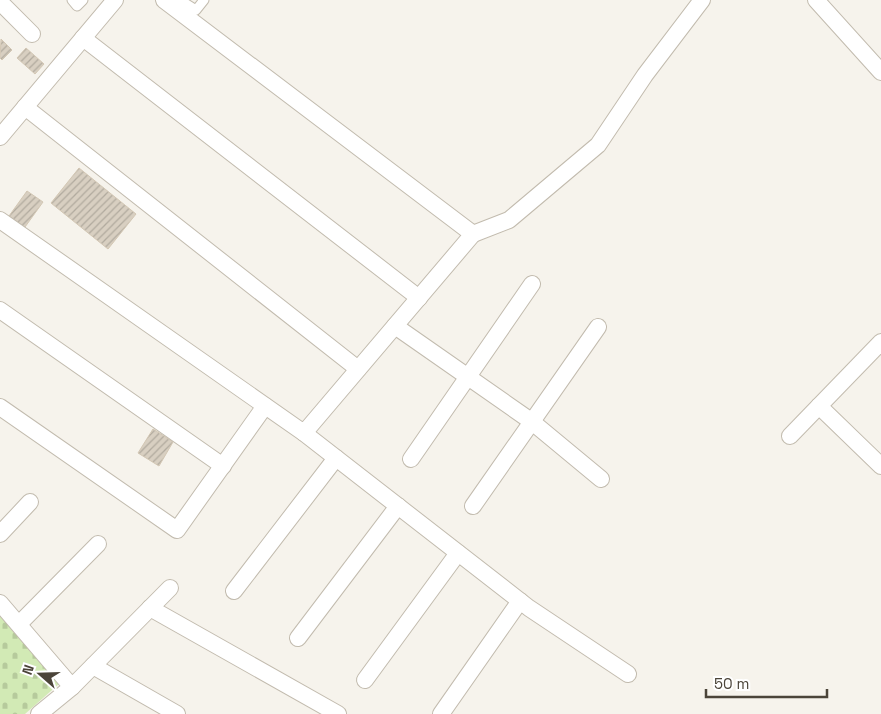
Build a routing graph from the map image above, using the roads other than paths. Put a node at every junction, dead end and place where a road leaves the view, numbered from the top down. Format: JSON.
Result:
{"nodes":[{"id":1,"x":72,"y":0,"type":"edge"},
{"id":2,"x":83,"y":0,"type":"edge"},
{"id":3,"x":115,"y":0,"type":"edge"},
{"id":4,"x":164,"y":0,"type":"edge"},
{"id":5,"x":180,"y":0,"type":"edge"},
{"id":6,"x":204,"y":0,"type":"edge"},
{"id":7,"x":702,"y":0,"type":"edge"},
{"id":8,"x":816,"y":0,"type":"edge"},
{"id":9,"x":0,"y":2,"type":"edge"},
{"id":10,"x":32,"y":34,"type":"dead end"},
{"id":11,"x":83,"y":38,"type":"junction"},
{"id":12,"x":881,"y":72,"type":"edge"},
{"id":13,"x":25,"y":107,"type":"junction"},
{"id":14,"x":0,"y":137,"type":"edge"},
{"id":15,"x":0,"y":220,"type":"edge"},
{"id":16,"x":473,"y":234,"type":"junction"},
{"id":17,"x":532,"y":284,"type":"dead end"},
{"id":18,"x":419,"y":298,"type":"junction"},
{"id":19,"x":0,"y":310,"type":"edge"},
{"id":20,"x":395,"y":326,"type":"junction"},
{"id":21,"x":598,"y":327,"type":"dead end"},
{"id":22,"x":879,"y":349,"type":"edge"},
{"id":23,"x":358,"y":369,"type":"junction"},
{"id":24,"x":467,"y":377,"type":"junction"},
{"id":25,"x":265,"y":406,"type":"junction"},
{"id":26,"x":819,"y":406,"type":"junction"},
{"id":27,"x":0,"y":407,"type":"edge"},
{"id":28,"x":532,"y":421,"type":"junction"},
{"id":29,"x":304,"y":433,"type":"junction"},
{"id":30,"x":790,"y":436,"type":"dead end"},
{"id":31,"x":336,"y":458,"type":"junction"},
{"id":32,"x":411,"y":459,"type":"dead end"},
{"id":33,"x":223,"y":466,"type":"junction"},
{"id":34,"x":881,"y":466,"type":"edge"},
{"id":35,"x":601,"y":479,"type":"dead end"},
{"id":36,"x":30,"y":502,"type":"dead end"},
{"id":37,"x":398,"y":506,"type":"junction"},
{"id":38,"x":473,"y":506,"type":"dead end"},
{"id":39,"x":0,"y":534,"type":"edge"},
{"id":40,"x":98,"y":544,"type":"dead end"},
{"id":41,"x":458,"y":553,"type":"junction"},
{"id":42,"x":170,"y":588,"type":"dead end"},
{"id":43,"x":234,"y":591,"type":"dead end"},
{"id":44,"x":520,"y":601,"type":"junction"},
{"id":45,"x":0,"y":603,"type":"edge"},
{"id":46,"x":150,"y":608,"type":"junction"},
{"id":47,"x":19,"y":624,"type":"junction"},
{"id":48,"x":298,"y":638,"type":"dead end"},
{"id":49,"x":92,"y":666,"type":"junction"},
{"id":50,"x":628,"y":674,"type":"dead end"},
{"id":51,"x":365,"y":680,"type":"dead end"},
{"id":52,"x":72,"y":686,"type":"junction"},
{"id":53,"x":39,"y":714,"type":"edge"},
{"id":54,"x":177,"y":714,"type":"edge"},
{"id":55,"x":338,"y":714,"type":"edge"},
{"id":56,"x":441,"y":714,"type":"edge"}],
"edges":[{"from":1,"to":2,"type":"lane"},
{"from":3,"to":11,"type":"street"},
{"from":4,"to":16,"type":"street"},
{"from":5,"to":6,"type":"lane"},
{"from":7,"to":16,"type":"street"},
{"from":8,"to":12,"type":"street"},
{"from":9,"to":10,"type":"street"},
{"from":11,"to":13,"type":"street"},
{"from":11,"to":18,"type":"street"},
{"from":13,"to":14,"type":"street"},
{"from":13,"to":23,"type":"street"},
{"from":15,"to":25,"type":"street"},
{"from":16,"to":18,"type":"street"},
{"from":17,"to":24,"type":"street"},
{"from":18,"to":20,"type":"street"},
{"from":19,"to":33,"type":"street"},
{"from":20,"to":23,"type":"street"},
{"from":20,"to":24,"type":"street"},
{"from":21,"to":28,"type":"street"},
{"from":22,"to":26,"type":"street"},
{"from":23,"to":29,"type":"street"},
{"from":24,"to":28,"type":"street"},
{"from":24,"to":32,"type":"street"},
{"from":25,"to":29,"type":"street"},
{"from":25,"to":33,"type":"street"},
{"from":26,"to":30,"type":"street"},
{"from":26,"to":34,"type":"street"},
{"from":27,"to":33,"type":"street"},
{"from":28,"to":35,"type":"street"},
{"from":28,"to":38,"type":"street"},
{"from":29,"to":31,"type":"street"},
{"from":31,"to":37,"type":"street"},
{"from":31,"to":43,"type":"street"},
{"from":36,"to":39,"type":"street"},
{"from":37,"to":41,"type":"street"},
{"from":37,"to":48,"type":"street"},
{"from":40,"to":47,"type":"street"},
{"from":41,"to":44,"type":"street"},
{"from":41,"to":51,"type":"street"},
{"from":42,"to":46,"type":"street"},
{"from":44,"to":50,"type":"street"},
{"from":44,"to":56,"type":"street"},
{"from":45,"to":47,"type":"street"},
{"from":46,"to":49,"type":"street"},
{"from":46,"to":55,"type":"street"},
{"from":47,"to":52,"type":"street"},
{"from":49,"to":52,"type":"street"},
{"from":49,"to":54,"type":"street"},
{"from":52,"to":53,"type":"street"}]}
